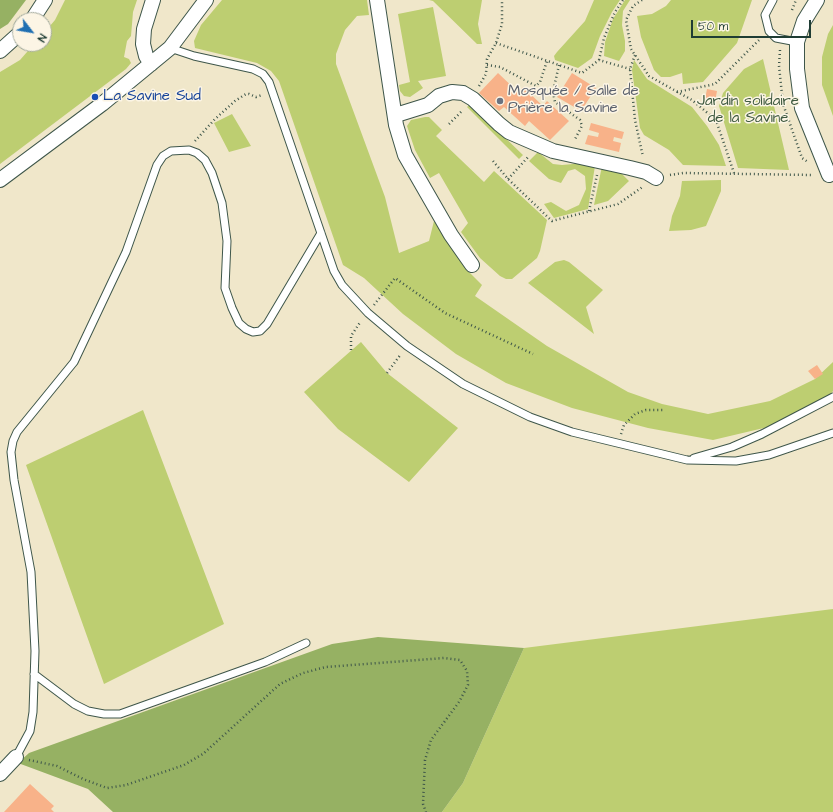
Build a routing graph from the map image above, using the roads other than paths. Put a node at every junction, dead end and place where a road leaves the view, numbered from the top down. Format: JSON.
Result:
{"nodes":[{"id":1,"x":45,"y":0,"type":"edge"},
{"id":2,"x":152,"y":0,"type":"edge"},
{"id":3,"x":206,"y":0,"type":"edge"},
{"id":4,"x":377,"y":0,"type":"edge"},
{"id":5,"x":772,"y":0,"type":"edge"},
{"id":6,"x":817,"y":0,"type":"edge"},
{"id":7,"x":37,"y":12,"type":"edge"},
{"id":8,"x":12,"y":40,"type":"edge"},
{"id":9,"x":798,"y":42,"type":"junction"},
{"id":10,"x":170,"y":48,"type":"junction"},
{"id":11,"x":0,"y":51,"type":"edge"},
{"id":12,"x":151,"y":64,"type":"junction"},
{"id":13,"x":396,"y":115,"type":"junction"},
{"id":14,"x":829,"y":175,"type":"dead end"},
{"id":15,"x":656,"y":178,"type":"road end"},
{"id":16,"x":0,"y":180,"type":"edge"},
{"id":17,"x":321,"y":233,"type":"junction"},
{"id":18,"x":472,"y":265,"type":"dead end"},
{"id":19,"x":833,"y":397,"type":"edge"},
{"id":20,"x":833,"y":433,"type":"edge"},
{"id":21,"x":687,"y":460,"type":"junction"},
{"id":22,"x":306,"y":643,"type":"dead end"},
{"id":23,"x":34,"y":674,"type":"junction"},
{"id":24,"x":16,"y":757,"type":"joint"},
{"id":25,"x":0,"y":774,"type":"edge"}],
"edges":[{"from":1,"to":7,"type":"street"},
{"from":2,"to":12,"type":"street"},
{"from":3,"to":10,"type":"street"},
{"from":4,"to":13,"type":"street"},
{"from":5,"to":9,"type":"lane"},
{"from":6,"to":9,"type":"street"},
{"from":8,"to":11,"type":"street"},
{"from":9,"to":14,"type":"street"},
{"from":10,"to":12,"type":"street"},
{"from":10,"to":17,"type":"lane"},
{"from":12,"to":16,"type":"street"},
{"from":13,"to":15,"type":"street"},
{"from":13,"to":18,"type":"street"},
{"from":17,"to":21,"type":"lane"},
{"from":17,"to":23,"type":"lane"},
{"from":19,"to":21,"type":"lane"},
{"from":20,"to":21,"type":"lane"},
{"from":22,"to":23,"type":"lane"},
{"from":23,"to":24,"type":"lane"},
{"from":24,"to":25,"type":"street"}]}
